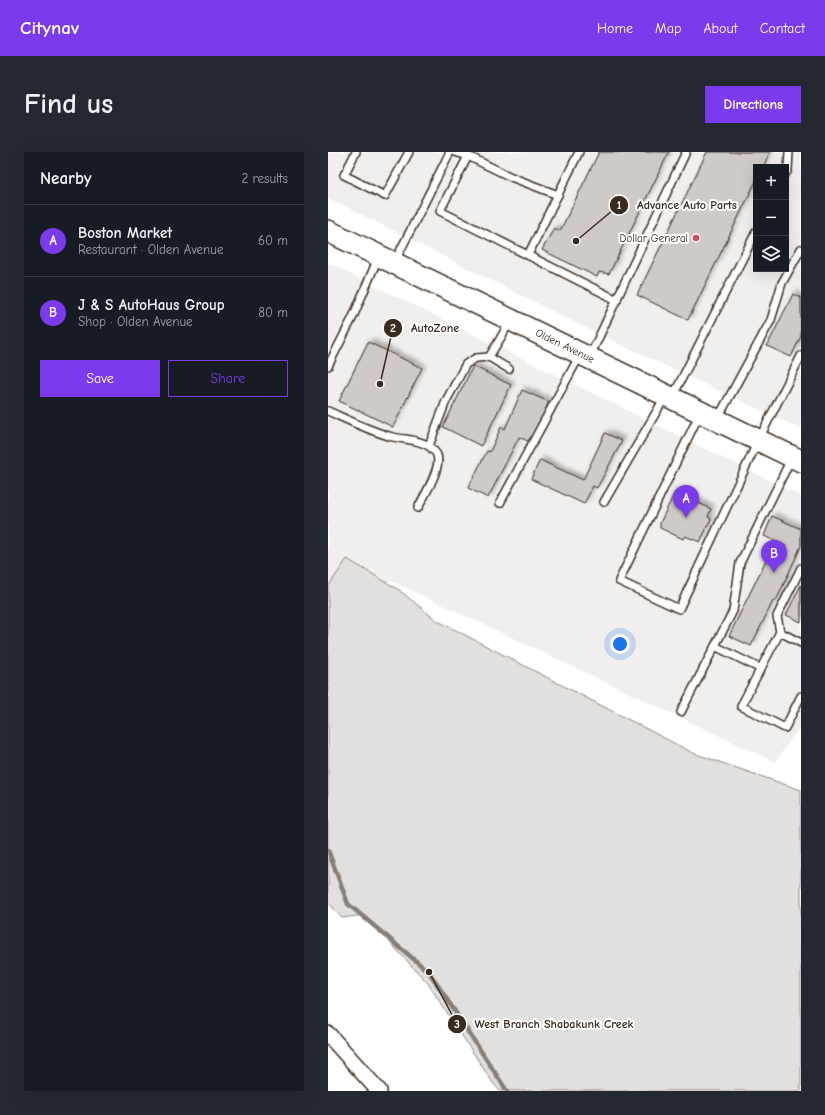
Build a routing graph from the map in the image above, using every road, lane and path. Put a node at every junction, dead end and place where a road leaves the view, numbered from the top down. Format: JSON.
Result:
{"nodes":[{"id":1,"x":356,"y":152,"type":"edge"},
{"id":2,"x":409,"y":152,"type":"edge"},
{"id":3,"x":450,"y":152,"type":"edge"},
{"id":4,"x":455,"y":152,"type":"edge"},
{"id":5,"x":579,"y":152,"type":"edge"},
{"id":6,"x":686,"y":152,"type":"edge"},
{"id":7,"x":789,"y":152,"type":"edge"},
{"id":8,"x":468,"y":156,"type":"junction"},
{"id":9,"x":788,"y":164,"type":"edge"},
{"id":10,"x":558,"y":195,"type":"junction"},
{"id":11,"x":328,"y":231,"type":"edge"},
{"id":12,"x":754,"y":236,"type":"edge"},
{"id":13,"x":801,"y":248,"type":"edge"},
{"id":14,"x":528,"y":255,"type":"junction"},
{"id":15,"x":386,"y":259,"type":"junction"},
{"id":16,"x":617,"y":300,"type":"junction"},
{"id":17,"x":510,"y":320,"type":"junction"},
{"id":18,"x":585,"y":356,"type":"junction"},
{"id":19,"x":801,"y":356,"type":"edge"},
{"id":20,"x":489,"y":357,"type":"junction"},
{"id":21,"x":328,"y":366,"type":"edge"},
{"id":22,"x":509,"y":369,"type":"dead end"},
{"id":23,"x":669,"y":397,"type":"junction"},
{"id":24,"x":328,"y":411,"type":"edge"},
{"id":25,"x":709,"y":416,"type":"junction"},
{"id":26,"x":758,"y":441,"type":"junction"},
{"id":27,"x":429,"y":446,"type":"junction"},
{"id":28,"x":797,"y":459,"type":"edge"},
{"id":29,"x":604,"y":502,"type":"dead end"},
{"id":30,"x":500,"y":503,"type":"dead end"},
{"id":31,"x":418,"y":508,"type":"dead end"},
{"id":32,"x":801,"y":568,"type":"edge"},
{"id":33,"x":780,"y":632,"type":"junction"},
{"id":34,"x":801,"y":643,"type":"edge"},
{"id":35,"x":715,"y":646,"type":"junction"},
{"id":36,"x":761,"y":669,"type":"junction"},
{"id":37,"x":801,"y":696,"type":"edge"},
{"id":38,"x":681,"y":712,"type":"dead end"},
{"id":39,"x":328,"y":1034,"type":"edge"},
{"id":40,"x":379,"y":1091,"type":"edge"}],
"edges":[{"from":1,"to":2,"type":"lane"},
{"from":3,"to":15,"type":"lane"},
{"from":4,"to":8,"type":"lane"},
{"from":5,"to":10,"type":"lane"},
{"from":6,"to":16,"type":"lane"},
{"from":7,"to":9,"type":"lane"},
{"from":8,"to":10,"type":"lane"},
{"from":8,"to":14,"type":"lane"},
{"from":10,"to":14,"type":"lane"},
{"from":11,"to":15,"type":"main road","name":"Olden Avenue"},
{"from":12,"to":23,"type":"lane"},
{"from":13,"to":25,"type":"lane"},
{"from":14,"to":16,"type":"lane"},
{"from":15,"to":17,"type":"main road","name":"Olden Avenue"},
{"from":15,"to":21,"type":"lane"},
{"from":16,"to":18,"type":"lane"},
{"from":17,"to":18,"type":"main road","name":"Olden Avenue"},
{"from":17,"to":20,"type":"lane"},
{"from":18,"to":23,"type":"main road","name":"Olden Avenue"},
{"from":18,"to":30,"type":"lane"},
{"from":19,"to":26,"type":"lane"},
{"from":20,"to":22,"type":"lane"},
{"from":20,"to":27,"type":"lane"},
{"from":23,"to":25,"type":"main road","name":"Olden Avenue"},
{"from":23,"to":29,"type":"lane"},
{"from":24,"to":27,"type":"lane"},
{"from":25,"to":26,"type":"main road","name":"Olden Avenue"},
{"from":25,"to":26,"type":"lane"},
{"from":26,"to":28,"type":"main road","name":"Olden Avenue"},
{"from":27,"to":31,"type":"lane"},
{"from":28,"to":35,"type":"lane"},
{"from":32,"to":33,"type":"lane"},
{"from":33,"to":34,"type":"lane"},
{"from":33,"to":36,"type":"lane"},
{"from":35,"to":36,"type":"lane"},
{"from":35,"to":38,"type":"lane"},
{"from":36,"to":37,"type":"lane"},
{"from":39,"to":40,"type":"street"}]}
